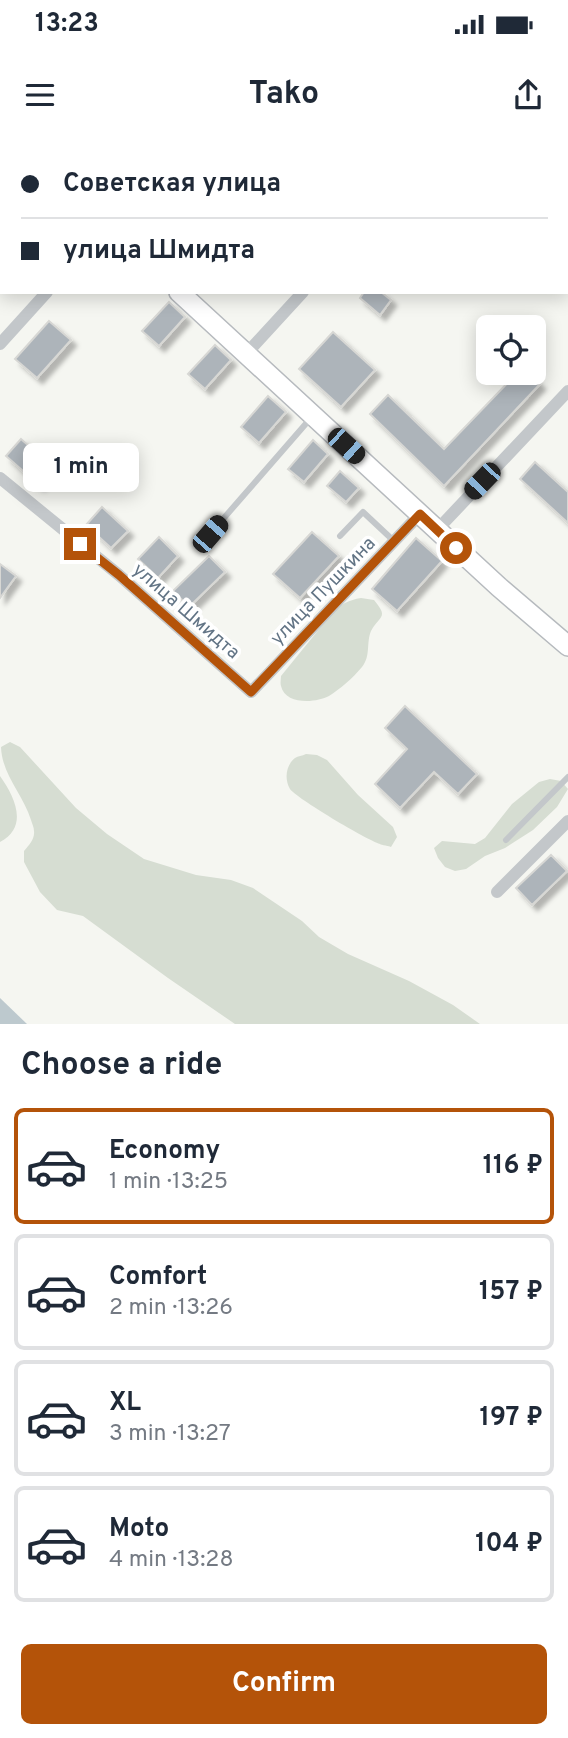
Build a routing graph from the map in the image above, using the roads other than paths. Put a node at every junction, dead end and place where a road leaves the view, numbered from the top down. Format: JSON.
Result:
{"nodes":[{"id":1,"x":45,"y":294,"type":"edge"},
{"id":2,"x":181,"y":294,"type":"edge"},
{"id":3,"x":301,"y":294,"type":"edge"},
{"id":4,"x":0,"y":344,"type":"edge"},
{"id":5,"x":246,"y":354,"type":"junction"},
{"id":6,"x":568,"y":391,"type":"edge"},
{"id":7,"x":313,"y":415,"type":"junction"},
{"id":8,"x":0,"y":478,"type":"edge"},
{"id":9,"x":420,"y":514,"type":"junction"},
{"id":10,"x":437,"y":530,"type":"junction"},
{"id":11,"x":210,"y":534,"type":"dead end"},
{"id":12,"x":340,"y":536,"type":"dead end"},
{"id":13,"x":395,"y":542,"type":"junction"},
{"id":14,"x":568,"y":646,"type":"edge"},
{"id":15,"x":251,"y":692,"type":"joint"},
{"id":16,"x":568,"y":777,"type":"edge"},
{"id":17,"x":568,"y":821,"type":"edge"},
{"id":18,"x":506,"y":840,"type":"dead end"},
{"id":19,"x":497,"y":892,"type":"dead end"}],
"edges":[{"from":1,"to":4,"type":"street"},
{"from":2,"to":5,"type":"main road"},
{"from":3,"to":5,"type":"street"},
{"from":5,"to":7,"type":"main road"},
{"from":6,"to":10,"type":"street"},
{"from":7,"to":9,"type":"main road"},
{"from":7,"to":11,"type":"lane"},
{"from":8,"to":15,"type":"street","name":"улица Шмидта"},
{"from":9,"to":10,"type":"main road"},
{"from":9,"to":13,"type":"street","name":"улица Пушкина"},
{"from":10,"to":14,"type":"main road"},
{"from":12,"to":13,"type":"lane"},
{"from":13,"to":15,"type":"street","name":"улица Пушкина"},
{"from":16,"to":18,"type":"lane"},
{"from":17,"to":19,"type":"street"}]}
